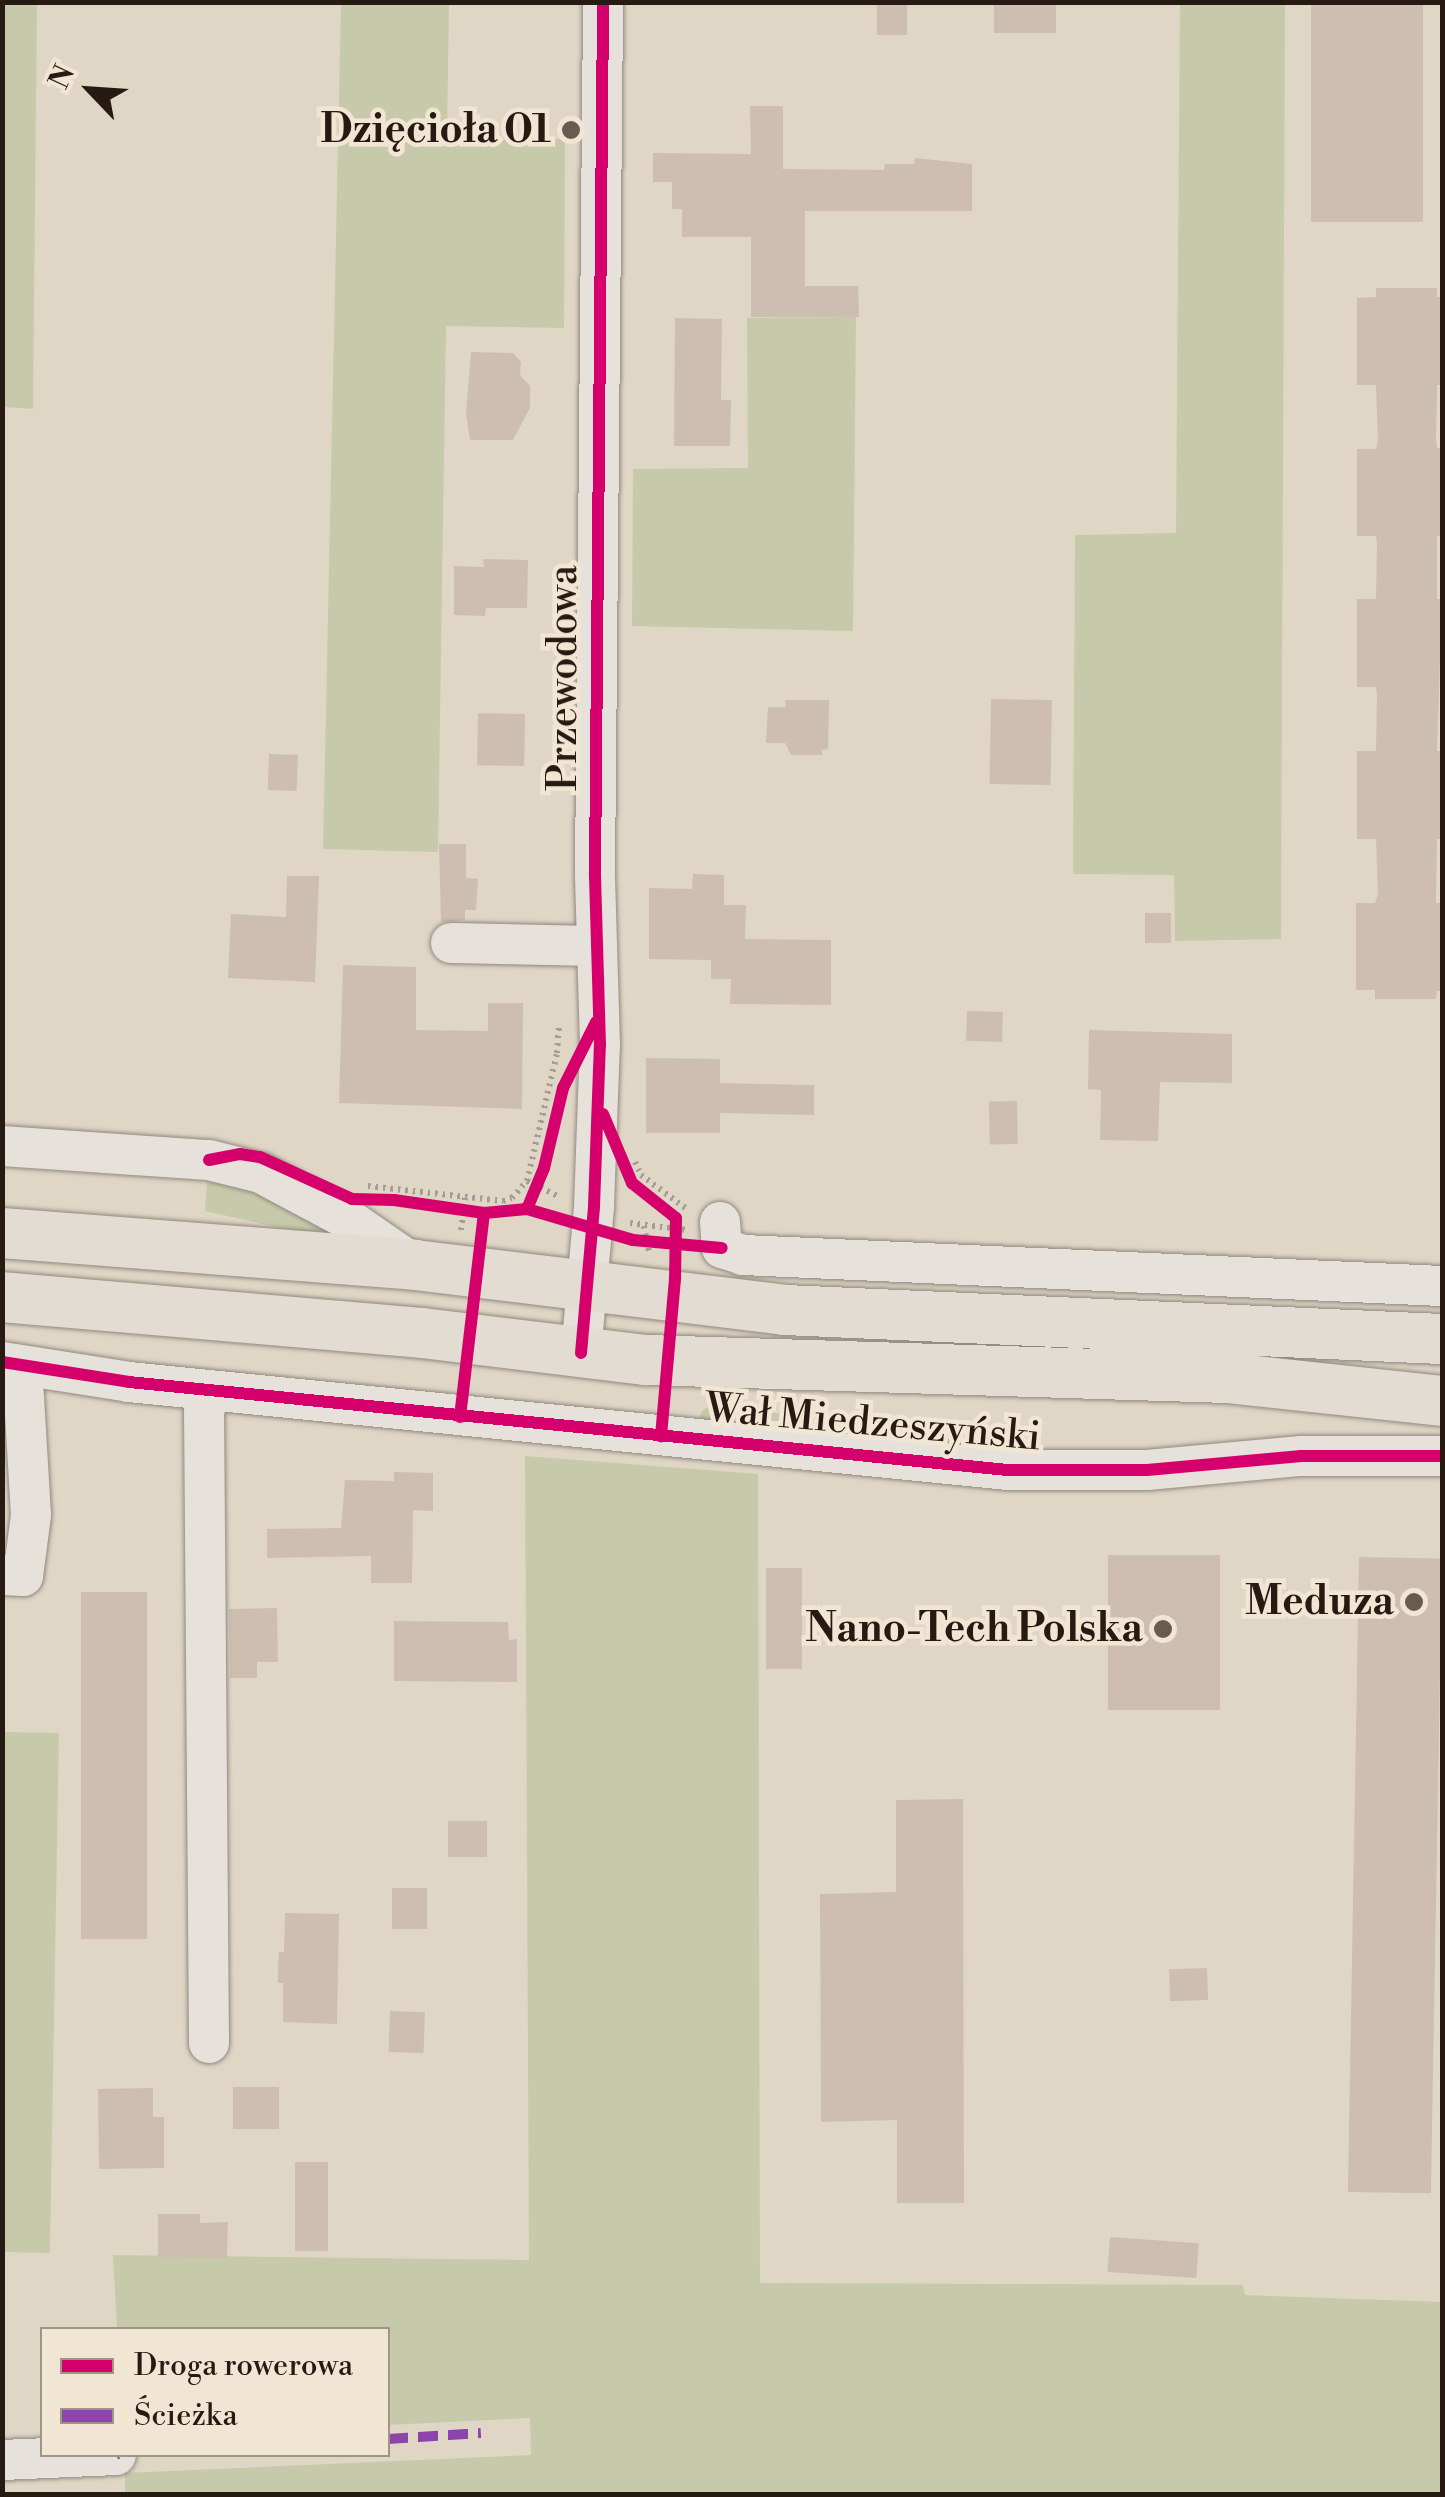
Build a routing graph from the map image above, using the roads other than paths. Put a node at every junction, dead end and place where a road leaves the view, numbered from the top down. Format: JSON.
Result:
{"nodes":[{"id":1,"x":603,"y":2,"type":"edge"},
{"id":2,"x":450,"y":943,"type":"dead end"},
{"id":3,"x":596,"y":946,"type":"junction"},
{"id":4,"x":2,"y":1146,"type":"edge"},
{"id":5,"x":701,"y":1232,"type":"road end"},
{"id":6,"x":2,"y":1233,"type":"edge"},
{"id":7,"x":415,"y":1264,"type":"junction"},
{"id":8,"x":1442,"y":1286,"type":"edge"},
{"id":9,"x":587,"y":1288,"type":"junction"},
{"id":10,"x":2,"y":1297,"type":"edge"},
{"id":11,"x":1442,"y":1339,"type":"edge"},
{"id":12,"x":581,"y":1353,"type":"junction"},
{"id":13,"x":12,"y":1364,"type":"edge"},
{"id":14,"x":210,"y":1390,"type":"junction"},
{"id":15,"x":1442,"y":1400,"type":"edge"},
{"id":16,"x":1442,"y":1456,"type":"edge"},
{"id":17,"x":2,"y":1575,"type":"edge"},
{"id":18,"x":208,"y":2043,"type":"dead end"},
{"id":19,"x":70,"y":2457,"type":"edge"},
{"id":20,"x":2,"y":2460,"type":"edge"}],
"edges":[{"from":1,"to":3,"type":"street","name":"Przewodowa"},
{"from":2,"to":3,"type":"street"},
{"from":3,"to":9,"type":"street","name":"Przewodowa"},
{"from":4,"to":7,"type":"street"},
{"from":5,"to":8,"type":"street"},
{"from":6,"to":7,"type":"main road"},
{"from":7,"to":9,"type":"main road"},
{"from":9,"to":11,"type":"main road"},
{"from":9,"to":12,"type":"street","name":"Przewodowa"},
{"from":10,"to":12,"type":"main road","name":"Wał Miedzeszyński"},
{"from":12,"to":15,"type":"main road","name":"Wał Miedzeszyński"},
{"from":13,"to":14,"type":"street","name":"Wał Miedzeszyński"},
{"from":13,"to":17,"type":"street"},
{"from":14,"to":16,"type":"street","name":"Wał Miedzeszyński"},
{"from":14,"to":18,"type":"street"},
{"from":19,"to":20,"type":"street"}]}
